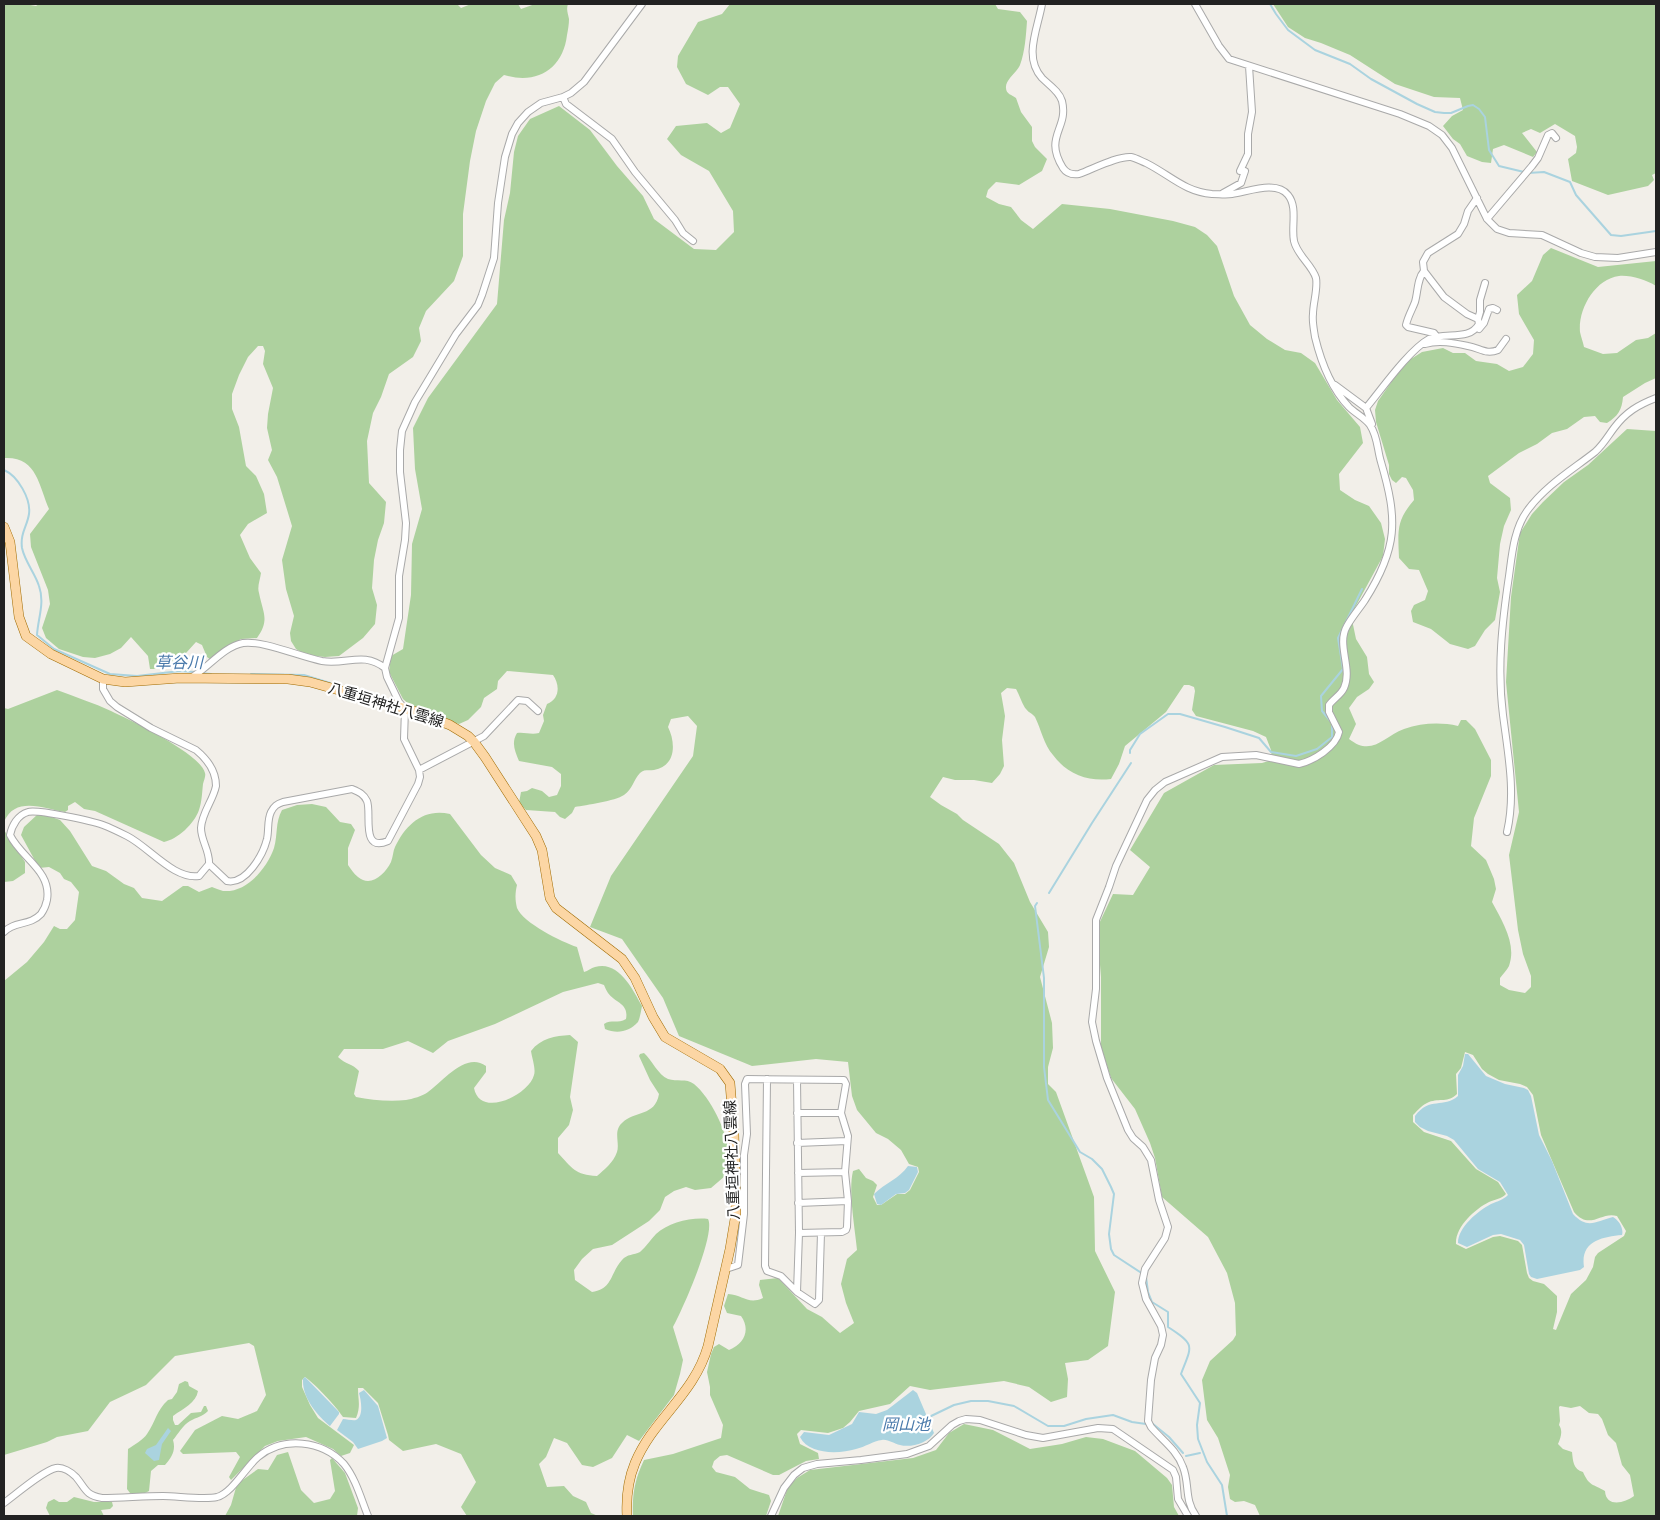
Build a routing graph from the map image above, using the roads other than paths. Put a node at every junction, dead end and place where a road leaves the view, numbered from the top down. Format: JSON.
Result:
{"nodes":[{"id":1,"x":642,"y":4,"type":"edge"},
{"id":2,"x":1042,"y":4,"type":"edge"},
{"id":3,"x":1195,"y":4,"type":"edge"},
{"id":4,"x":1249,"y":66,"type":"junction"},
{"id":5,"x":563,"y":97,"type":"junction"},
{"id":6,"x":1556,"y":138,"type":"dead end"},
{"id":7,"x":1222,"y":194,"type":"junction"},
{"id":8,"x":1477,"y":198,"type":"junction"},
{"id":9,"x":1487,"y":219,"type":"junction"},
{"id":10,"x":693,"y":241,"type":"dead end"},
{"id":11,"x":1656,"y":252,"type":"edge"},
{"id":12,"x":1424,"y":271,"type":"junction"},
{"id":13,"x":1485,"y":282,"type":"dead end"},
{"id":14,"x":1497,"y":310,"type":"dead end"},
{"id":15,"x":1478,"y":319,"type":"junction"},
{"id":16,"x":1473,"y":331,"type":"junction"},
{"id":17,"x":1437,"y":337,"type":"junction"},
{"id":18,"x":1506,"y":339,"type":"dead end"},
{"id":19,"x":1420,"y":346,"type":"junction"},
{"id":20,"x":1333,"y":383,"type":"junction"},
{"id":21,"x":1656,"y":398,"type":"edge"},
{"id":22,"x":1366,"y":408,"type":"junction"},
{"id":23,"x":1374,"y":432,"type":"junction"},
{"id":24,"x":4,"y":527,"type":"edge"},
{"id":25,"x":385,"y":668,"type":"junction"},
{"id":26,"x":196,"y":675,"type":"junction"},
{"id":27,"x":103,"y":679,"type":"junction"},
{"id":28,"x":405,"y":709,"type":"junction"},
{"id":29,"x":538,"y":711,"type":"dead end"},
{"id":30,"x":474,"y":742,"type":"junction"},
{"id":31,"x":419,"y":770,"type":"junction"},
{"id":32,"x":1507,"y":832,"type":"dead end"},
{"id":33,"x":209,"y":864,"type":"junction"},
{"id":34,"x":4,"y":932,"type":"edge"},
{"id":35,"x":767,"y":1080,"type":"junction"},
{"id":36,"x":797,"y":1080,"type":"junction"},
{"id":37,"x":797,"y":1113,"type":"junction"},
{"id":38,"x":841,"y":1113,"type":"junction"},
{"id":39,"x":847,"y":1141,"type":"junction"},
{"id":40,"x":798,"y":1143,"type":"junction"},
{"id":41,"x":845,"y":1172,"type":"junction"},
{"id":42,"x":798,"y":1173,"type":"junction"},
{"id":43,"x":848,"y":1202,"type":"junction"},
{"id":44,"x":798,"y":1203,"type":"junction"},
{"id":45,"x":798,"y":1233,"type":"junction"},
{"id":46,"x":821,"y":1233,"type":"junction"},
{"id":47,"x":726,"y":1268,"type":"junction"},
{"id":48,"x":797,"y":1292,"type":"junction"},
{"id":49,"x":4,"y":1503,"type":"edge"},
{"id":50,"x":368,"y":1516,"type":"edge"},
{"id":51,"x":627,"y":1516,"type":"edge"},
{"id":52,"x":771,"y":1516,"type":"edge"},
{"id":53,"x":1188,"y":1516,"type":"edge"},
{"id":54,"x":1196,"y":1516,"type":"edge"}],
"edges":[{"from":1,"to":5,"type":"street"},
{"from":2,"to":7,"type":"street"},
{"from":3,"to":4,"type":"street"},
{"from":4,"to":7,"type":"street"},
{"from":4,"to":8,"type":"street"},
{"from":5,"to":10,"type":"street"},
{"from":5,"to":25,"type":"street"},
{"from":6,"to":9,"type":"street"},
{"from":7,"to":20,"type":"street"},
{"from":8,"to":9,"type":"street"},
{"from":8,"to":12,"type":"street"},
{"from":9,"to":11,"type":"street"},
{"from":12,"to":15,"type":"street"},
{"from":12,"to":17,"type":"street"},
{"from":13,"to":15,"type":"street"},
{"from":14,"to":16,"type":"street"},
{"from":15,"to":16,"type":"street"},
{"from":16,"to":17,"type":"street"},
{"from":17,"to":19,"type":"street"},
{"from":18,"to":19,"type":"street"},
{"from":19,"to":22,"type":"street"},
{"from":20,"to":22,"type":"street"},
{"from":20,"to":23,"type":"street"},
{"from":21,"to":32,"type":"street"},
{"from":22,"to":23,"type":"street"},
{"from":23,"to":54,"type":"street"},
{"from":24,"to":27,"type":"main road","name":"八重垣神社八雲線"},
{"from":25,"to":26,"type":"street"},
{"from":25,"to":28,"type":"street"},
{"from":26,"to":27,"type":"main road","name":"八重垣神社八雲線"},
{"from":26,"to":28,"type":"main road","name":"八重垣神社八雲線"},
{"from":27,"to":33,"type":"street"},
{"from":28,"to":30,"type":"main road","name":"八重垣神社八雲線"},
{"from":28,"to":31,"type":"street"},
{"from":29,"to":30,"type":"street"},
{"from":30,"to":31,"type":"street"},
{"from":30,"to":47,"type":"main road","name":"八重垣神社八雲線"},
{"from":31,"to":33,"type":"street"},
{"from":33,"to":34,"type":"street"},
{"from":35,"to":36,"type":"street"},
{"from":35,"to":47,"type":"street"},
{"from":35,"to":48,"type":"street"},
{"from":36,"to":37,"type":"street"},
{"from":36,"to":38,"type":"street"},
{"from":37,"to":38,"type":"street"},
{"from":37,"to":40,"type":"street"},
{"from":38,"to":39,"type":"street"},
{"from":39,"to":40,"type":"street"},
{"from":39,"to":41,"type":"street"},
{"from":40,"to":42,"type":"street"},
{"from":41,"to":42,"type":"street"},
{"from":41,"to":43,"type":"street"},
{"from":42,"to":44,"type":"street"},
{"from":43,"to":44,"type":"street"},
{"from":43,"to":46,"type":"street"},
{"from":44,"to":45,"type":"street"},
{"from":45,"to":46,"type":"street"},
{"from":45,"to":48,"type":"street"},
{"from":46,"to":48,"type":"street"},
{"from":47,"to":51,"type":"main road","name":"八重垣神社八雲線"},
{"from":49,"to":50,"type":"street"},
{"from":52,"to":53,"type":"street"}]}
